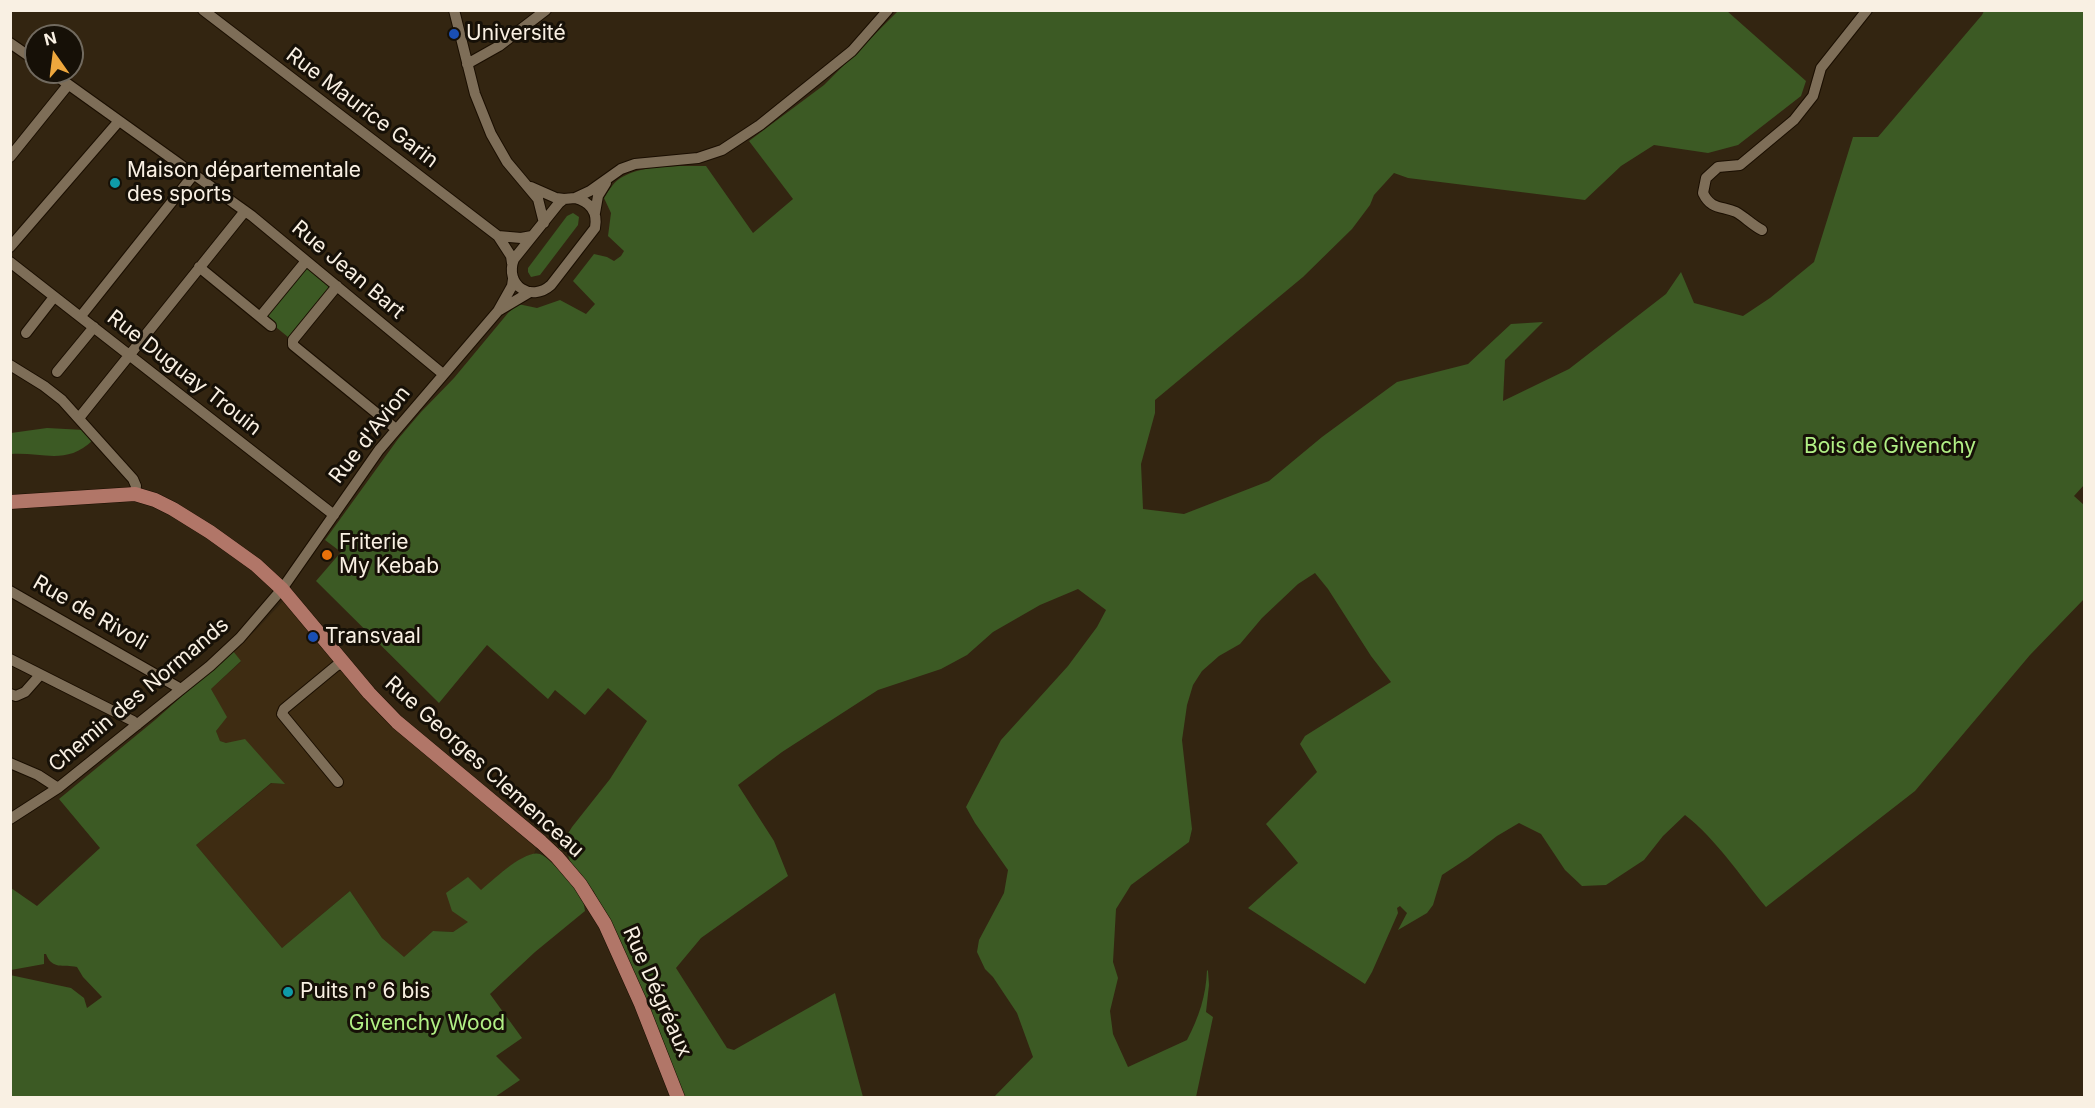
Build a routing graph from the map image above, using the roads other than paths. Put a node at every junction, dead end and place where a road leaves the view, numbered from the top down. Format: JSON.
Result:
{"nodes":[{"id":1,"x":203,"y":10,"type":"edge"},
{"id":2,"x":454,"y":10,"type":"edge"},
{"id":3,"x":546,"y":10,"type":"edge"},
{"id":4,"x":888,"y":10,"type":"edge"},
{"id":5,"x":1866,"y":10,"type":"edge"},
{"id":6,"x":467,"y":64,"type":"junction"},
{"id":7,"x":68,"y":85,"type":"joint"},
{"id":8,"x":119,"y":121,"type":"junction"},
{"id":9,"x":10,"y":157,"type":"edge"},
{"id":10,"x":194,"y":174,"type":"junction"},
{"id":11,"x":610,"y":177,"type":"junction"},
{"id":12,"x":527,"y":184,"type":"junction"},
{"id":13,"x":570,"y":199,"type":"junction"},
{"id":14,"x":245,"y":211,"type":"junction"},
{"id":15,"x":595,"y":213,"type":"junction"},
{"id":16,"x":544,"y":222,"type":"junction"},
{"id":17,"x":1762,"y":230,"type":"dead end"},
{"id":18,"x":498,"y":236,"type":"junction"},
{"id":19,"x":532,"y":236,"type":"junction"},
{"id":20,"x":10,"y":247,"type":"edge"},
{"id":21,"x":306,"y":261,"type":"junction"},
{"id":22,"x":10,"y":262,"type":"edge"},
{"id":23,"x":512,"y":263,"type":"junction"},
{"id":24,"x":199,"y":267,"type":"junction"},
{"id":25,"x":513,"y":279,"type":"junction"},
{"id":26,"x":337,"y":286,"type":"junction"},
{"id":27,"x":530,"y":292,"type":"junction"},
{"id":28,"x":54,"y":297,"type":"junction"},
{"id":29,"x":498,"y":311,"type":"junction"},
{"id":30,"x":81,"y":316,"type":"junction"},
{"id":31,"x":260,"y":317,"type":"junction"},
{"id":32,"x":271,"y":326,"type":"dead end"},
{"id":33,"x":94,"y":327,"type":"junction"},
{"id":34,"x":26,"y":333,"type":"dead end"},
{"id":35,"x":129,"y":356,"type":"junction"},
{"id":36,"x":10,"y":365,"type":"edge"},
{"id":37,"x":57,"y":372,"type":"dead end"},
{"id":38,"x":443,"y":374,"type":"junction"},
{"id":39,"x":79,"y":418,"type":"junction"},
{"id":40,"x":396,"y":429,"type":"junction"},
{"id":41,"x":135,"y":494,"type":"junction"},
{"id":42,"x":10,"y":501,"type":"edge"},
{"id":43,"x":334,"y":515,"type":"junction"},
{"id":44,"x":282,"y":589,"type":"junction"},
{"id":45,"x":10,"y":591,"type":"edge"},
{"id":46,"x":10,"y":660,"type":"edge"},
{"id":47,"x":343,"y":663,"type":"junction"},
{"id":48,"x":40,"y":675,"type":"junction"},
{"id":49,"x":181,"y":689,"type":"junction"},
{"id":50,"x":10,"y":694,"type":"edge"},
{"id":51,"x":137,"y":725,"type":"junction"},
{"id":52,"x":10,"y":763,"type":"edge"},
{"id":53,"x":338,"y":782,"type":"dead end"},
{"id":54,"x":58,"y":788,"type":"junction"},
{"id":55,"x":10,"y":819,"type":"edge"},
{"id":56,"x":594,"y":906,"type":"joint"},
{"id":57,"x":678,"y":1098,"type":"edge"}],
"edges":[{"from":1,"to":18,"type":"street","name":"Rue Maurice Garin"},
{"from":2,"to":6,"type":"street"},
{"from":3,"to":6,"type":"street"},
{"from":4,"to":11,"type":"street"},
{"from":5,"to":17,"type":"street"},
{"from":6,"to":12,"type":"street"},
{"from":7,"to":8,"type":"street","name":"Rue Jean Bart"},
{"from":7,"to":9,"type":"street"},
{"from":8,"to":10,"type":"street","name":"Rue Jean Bart"},
{"from":8,"to":20,"type":"street"},
{"from":10,"to":14,"type":"street","name":"Rue Jean Bart"},
{"from":10,"to":30,"type":"street"},
{"from":11,"to":13,"type":"street"},
{"from":11,"to":15,"type":"street","name":"Rue d'Avion"},
{"from":12,"to":13,"type":"street"},
{"from":12,"to":16,"type":"street"},
{"from":13,"to":15,"type":"street"},
{"from":13,"to":16,"type":"street"},
{"from":14,"to":21,"type":"street","name":"Rue Jean Bart"},
{"from":14,"to":24,"type":"street"},
{"from":15,"to":27,"type":"street","name":"Rue d'Avion"},
{"from":16,"to":19,"type":"street"},
{"from":18,"to":19,"type":"street"},
{"from":18,"to":23,"type":"street","name":"Rue Maurice Garin"},
{"from":19,"to":23,"type":"street"},
{"from":21,"to":26,"type":"street","name":"Rue Jean Bart"},
{"from":21,"to":31,"type":"street"},
{"from":22,"to":28,"type":"street","name":"Rue Duguay Trouin"},
{"from":23,"to":25,"type":"street"},
{"from":24,"to":31,"type":"street"},
{"from":24,"to":35,"type":"street"},
{"from":25,"to":27,"type":"street"},
{"from":25,"to":29,"type":"street","name":"Rue d'Avion"},
{"from":26,"to":38,"type":"street","name":"Rue Jean Bart"},
{"from":26,"to":40,"type":"street"},
{"from":27,"to":29,"type":"street","name":"Rue d'Avion"},
{"from":28,"to":30,"type":"street","name":"Rue Duguay Trouin"},
{"from":28,"to":34,"type":"street"},
{"from":29,"to":38,"type":"street","name":"Rue d'Avion"},
{"from":30,"to":33,"type":"street","name":"Rue Duguay Trouin"},
{"from":31,"to":32,"type":"street"},
{"from":33,"to":35,"type":"street","name":"Rue Duguay Trouin"},
{"from":33,"to":37,"type":"street"},
{"from":35,"to":39,"type":"street"},
{"from":35,"to":43,"type":"street","name":"Rue Duguay Trouin"},
{"from":36,"to":39,"type":"street"},
{"from":38,"to":40,"type":"street","name":"Rue d'Avion"},
{"from":39,"to":41,"type":"street"},
{"from":40,"to":43,"type":"street","name":"Rue d'Avion"},
{"from":41,"to":42,"type":"main road","name":"Rue Georges Clemenceau"},
{"from":41,"to":44,"type":"main road","name":"Rue Georges Clemenceau"},
{"from":43,"to":44,"type":"street","name":"Rue d'Avion"},
{"from":44,"to":47,"type":"main road","name":"Rue Georges Clemenceau"},
{"from":44,"to":49,"type":"street","name":"Chemin des Normands"},
{"from":45,"to":49,"type":"street","name":"Rue de Rivoli"},
{"from":46,"to":48,"type":"street"},
{"from":47,"to":53,"type":"street"},
{"from":47,"to":56,"type":"main road","name":"Rue Georges Clemenceau"},
{"from":48,"to":50,"type":"street"},
{"from":48,"to":51,"type":"street"},
{"from":49,"to":51,"type":"street","name":"Chemin des Normands"},
{"from":51,"to":54,"type":"street","name":"Chemin des Normands"},
{"from":52,"to":54,"type":"street"},
{"from":54,"to":55,"type":"street","name":"Chemin des Normands"},
{"from":56,"to":57,"type":"main road","name":"Rue Dégréaux"}]}
